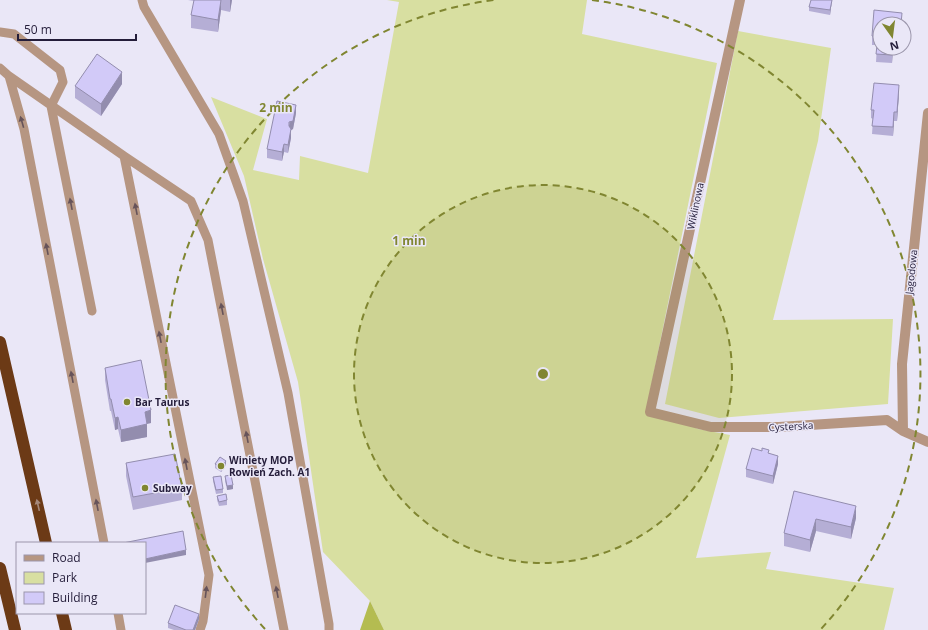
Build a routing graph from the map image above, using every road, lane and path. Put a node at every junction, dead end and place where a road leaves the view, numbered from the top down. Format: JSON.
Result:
{"nodes":[{"id":1,"x":142,"y":0,"type":"edge"},
{"id":2,"x":740,"y":0,"type":"edge"},
{"id":3,"x":0,"y":32,"type":"edge"},
{"id":4,"x":0,"y":68,"type":"edge"},
{"id":5,"x":9,"y":76,"type":"junction"},
{"id":6,"x":52,"y":106,"type":"junction"},
{"id":7,"x":928,"y":113,"type":"edge"},
{"id":8,"x":124,"y":156,"type":"junction"},
{"id":9,"x":92,"y":311,"type":"dead end"},
{"id":10,"x":0,"y":342,"type":"edge"},
{"id":11,"x":650,"y":412,"type":"joint"},
{"id":12,"x":903,"y":431,"type":"junction"},
{"id":13,"x":928,"y":442,"type":"edge"},
{"id":14,"x":46,"y":542,"type":"edge"},
{"id":15,"x":104,"y":542,"type":"edge"},
{"id":16,"x":0,"y":568,"type":"edge"},
{"id":17,"x":62,"y":614,"type":"edge"},
{"id":18,"x":118,"y":614,"type":"edge"},
{"id":19,"x":15,"y":630,"type":"edge"},
{"id":20,"x":66,"y":630,"type":"edge"},
{"id":21,"x":121,"y":630,"type":"edge"},
{"id":22,"x":200,"y":630,"type":"edge"},
{"id":23,"x":284,"y":630,"type":"edge"},
{"id":24,"x":329,"y":630,"type":"edge"}],
"edges":[{"from":1,"to":24,"type":"lane"},
{"from":2,"to":11,"type":"street","name":"Wiklinowa"},
{"from":3,"to":6,"type":"lane"},
{"from":4,"to":5,"type":"lane"},
{"from":5,"to":6,"type":"lane"},
{"from":15,"to":5,"type":"lane","one_way":true},
{"from":6,"to":8,"type":"lane"},
{"from":9,"to":6,"type":"lane","one_way":true},
{"from":7,"to":12,"type":"street","name":"Jagodowa"},
{"from":22,"to":8,"type":"lane","one_way":true},
{"from":23,"to":8,"type":"lane","one_way":true},
{"from":14,"to":10,"type":"highway","one_way":true},
{"from":11,"to":12,"type":"street","name":"Cysterska"},
{"from":12,"to":13,"type":"street","name":"Cysterska"},
{"from":16,"to":19,"type":"highway"},
{"from":17,"to":20,"type":"highway"},
{"from":18,"to":21,"type":"lane"}]}
